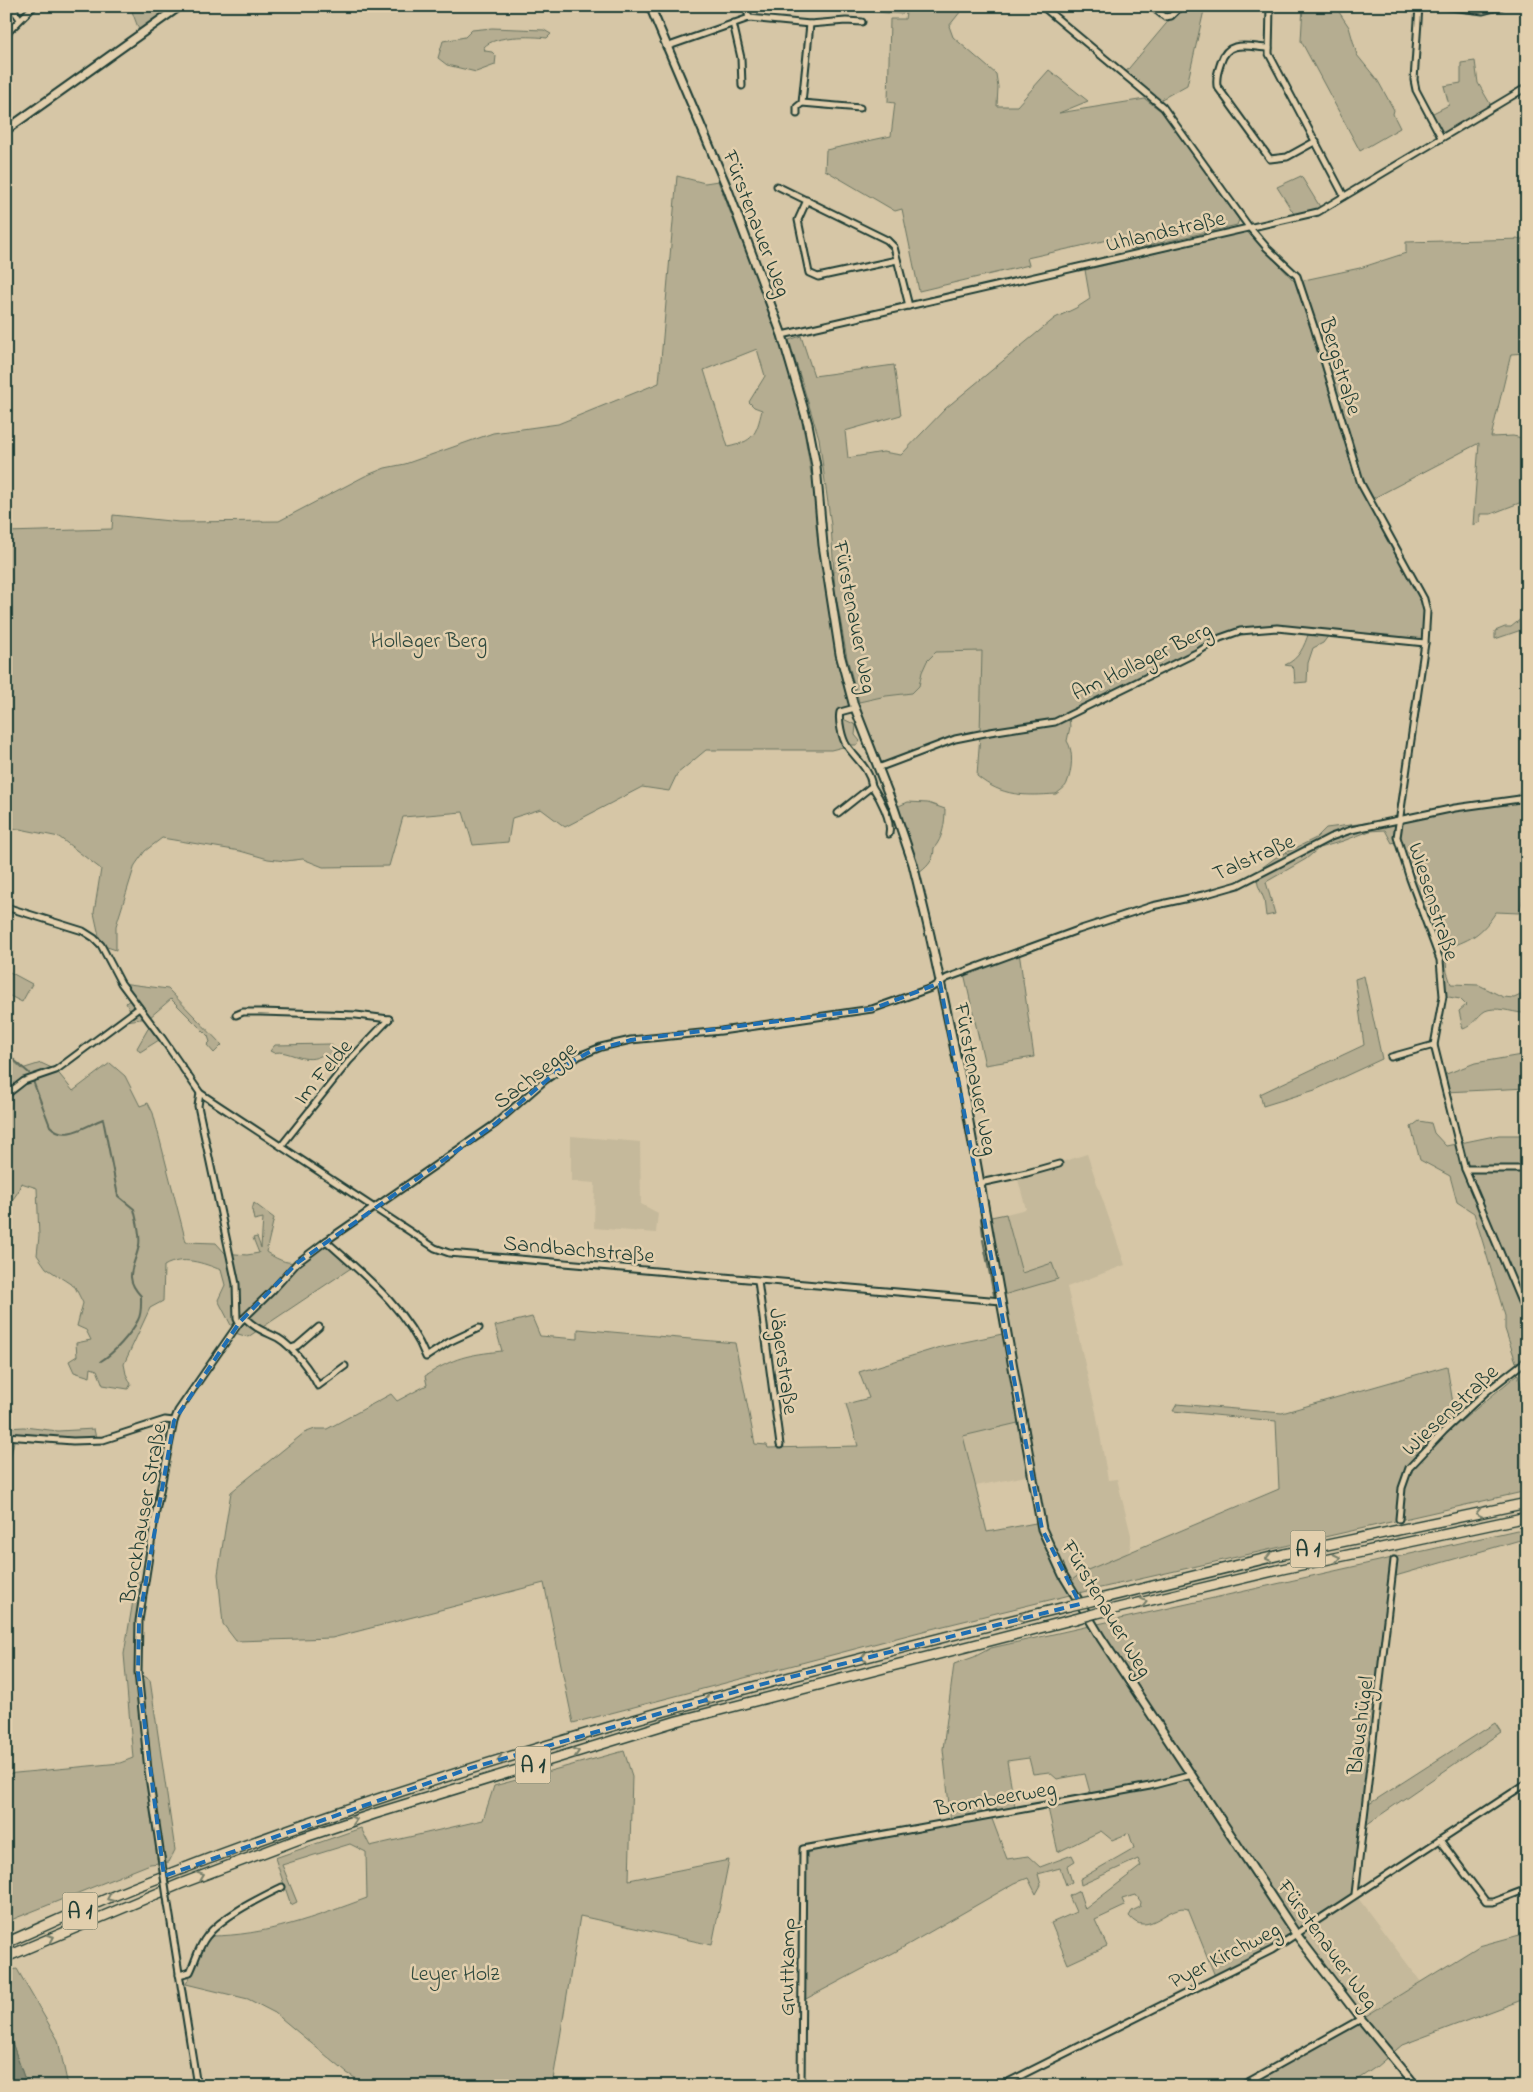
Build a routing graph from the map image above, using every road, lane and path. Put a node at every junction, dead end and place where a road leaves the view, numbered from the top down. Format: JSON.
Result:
{"nodes":[{"id":1,"x":15,"y":6,"type":"edge"},
{"id":2,"x":34,"y":6,"type":"edge"},
{"id":3,"x":180,"y":6,"type":"edge"},
{"id":4,"x":650,"y":6,"type":"edge"},
{"id":5,"x":746,"y":6,"type":"edge"},
{"id":6,"x":1042,"y":6,"type":"edge"},
{"id":7,"x":1151,"y":6,"type":"edge"},
{"id":8,"x":1181,"y":6,"type":"edge"},
{"id":9,"x":1270,"y":6,"type":"edge"},
{"id":10,"x":1419,"y":6,"type":"edge"},
{"id":11,"x":1442,"y":6,"type":"edge"},
{"id":12,"x":1502,"y":6,"type":"edge"},
{"id":13,"x":1525,"y":6,"type":"edge"},
{"id":14,"x":1527,"y":12,"type":"edge"},
{"id":15,"x":749,"y":18,"type":"junction"},
{"id":16,"x":20,"y":19,"type":"junction"},
{"id":17,"x":862,"y":22,"type":"dead end"},
{"id":18,"x":733,"y":23,"type":"junction"},
{"id":19,"x":810,"y":24,"type":"junction"},
{"id":20,"x":6,"y":34,"type":"edge"},
{"id":21,"x":666,"y":46,"type":"junction"},
{"id":22,"x":1268,"y":48,"type":"junction"},
{"id":23,"x":742,"y":86,"type":"dead end"},
{"id":24,"x":1527,"y":87,"type":"edge"},
{"id":25,"x":802,"y":103,"type":"junction"},
{"id":26,"x":860,"y":108,"type":"dead end"},
{"id":27,"x":797,"y":114,"type":"dead end"},
{"id":28,"x":6,"y":130,"type":"edge"},
{"id":29,"x":1441,"y":137,"type":"junction"},
{"id":30,"x":1316,"y":141,"type":"junction"},
{"id":31,"x":777,"y":186,"type":"dead end"},
{"id":32,"x":1344,"y":196,"type":"junction"},
{"id":33,"x":807,"y":200,"type":"junction"},
{"id":34,"x":1249,"y":227,"type":"junction"},
{"id":35,"x":896,"y":260,"type":"junction"},
{"id":36,"x":909,"y":306,"type":"junction"},
{"id":37,"x":782,"y":335,"type":"junction"},
{"id":38,"x":1425,"y":643,"type":"junction"},
{"id":39,"x":855,"y":708,"type":"junction"},
{"id":40,"x":878,"y":768,"type":"junction"},
{"id":41,"x":872,"y":786,"type":"junction"},
{"id":42,"x":1527,"y":798,"type":"edge"},
{"id":43,"x":838,"y":813,"type":"dead end"},
{"id":44,"x":1398,"y":819,"type":"junction"},
{"id":45,"x":889,"y":834,"type":"dead end"},
{"id":46,"x":6,"y":907,"type":"edge"},
{"id":47,"x":940,"y":983,"type":"junction"},
{"id":48,"x":139,"y":1008,"type":"junction"},
{"id":49,"x":236,"y":1015,"type":"dead end"},
{"id":50,"x":1434,"y":1045,"type":"junction"},
{"id":51,"x":1390,"y":1057,"type":"dead end"},
{"id":52,"x":200,"y":1093,"type":"junction"},
{"id":53,"x":6,"y":1095,"type":"edge"},
{"id":54,"x":282,"y":1145,"type":"junction"},
{"id":55,"x":1059,"y":1164,"type":"dead end"},
{"id":56,"x":1465,"y":1169,"type":"junction"},
{"id":57,"x":1527,"y":1169,"type":"edge"},
{"id":58,"x":980,"y":1183,"type":"junction"},
{"id":59,"x":374,"y":1208,"type":"junction"},
{"id":60,"x":326,"y":1241,"type":"junction"},
{"id":61,"x":758,"y":1281,"type":"junction"},
{"id":62,"x":1001,"y":1302,"type":"junction"},
{"id":63,"x":1527,"y":1316,"type":"edge"},
{"id":64,"x":245,"y":1318,"type":"junction"},
{"id":65,"x":239,"y":1323,"type":"junction"},
{"id":66,"x":319,"y":1327,"type":"dead end"},
{"id":67,"x":480,"y":1328,"type":"dead end"},
{"id":68,"x":291,"y":1348,"type":"junction"},
{"id":69,"x":1527,"y":1360,"type":"edge"},
{"id":70,"x":344,"y":1366,"type":"dead end"},
{"id":71,"x":174,"y":1421,"type":"junction"},
{"id":72,"x":6,"y":1436,"type":"edge"},
{"id":73,"x":780,"y":1445,"type":"dead end"},
{"id":74,"x":1527,"y":1503,"type":"edge"},
{"id":75,"x":1527,"y":1518,"type":"edge"},
{"id":76,"x":1399,"y":1519,"type":"tunnel mouth"},
{"id":77,"x":1394,"y":1560,"type":"tunnel mouth"},
{"id":78,"x":1192,"y":1775,"type":"junction"},
{"id":79,"x":1527,"y":1783,"type":"edge"},
{"id":80,"x":1440,"y":1840,"type":"junction"},
{"id":81,"x":803,"y":1849,"type":"joint"},
{"id":82,"x":282,"y":1887,"type":"dead end"},
{"id":83,"x":1527,"y":1888,"type":"edge"},
{"id":84,"x":1355,"y":1894,"type":"junction"},
{"id":85,"x":1296,"y":1934,"type":"junction"},
{"id":86,"x":6,"y":1943,"type":"edge"},
{"id":87,"x":6,"y":1958,"type":"edge"},
{"id":88,"x":179,"y":1975,"type":"junction"},
{"id":89,"x":1361,"y":2019,"type":"junction"},
{"id":90,"x":197,"y":2086,"type":"edge"},
{"id":91,"x":801,"y":2086,"type":"edge"},
{"id":92,"x":1000,"y":2086,"type":"edge"},
{"id":93,"x":1241,"y":2086,"type":"edge"},
{"id":94,"x":1416,"y":2086,"type":"edge"}],
"edges":[{"from":1,"to":16,"type":"street"},
{"from":2,"to":16,"type":"street"},
{"from":3,"to":28,"type":"street"},
{"from":4,"to":21,"type":"street","name":"Fürstenauer Weg"},
{"from":5,"to":15,"type":"street"},
{"from":6,"to":34,"type":"street","name":"Bergstraße"},
{"from":7,"to":8,"type":"street"},
{"from":9,"to":22,"type":"street"},
{"from":10,"to":29,"type":"street"},
{"from":11,"to":12,"type":"street"},
{"from":13,"to":14,"type":"street"},
{"from":15,"to":18,"type":"street"},
{"from":15,"to":19,"type":"street"},
{"from":16,"to":20,"type":"street"},
{"from":17,"to":19,"type":"street"},
{"from":18,"to":21,"type":"street"},
{"from":18,"to":23,"type":"street"},
{"from":19,"to":25,"type":"street"},
{"from":21,"to":37,"type":"street","name":"Fürstenauer Weg"},
{"from":22,"to":30,"type":"street"},
{"from":22,"to":30,"type":"street"},
{"from":24,"to":29,"type":"street","name":"Uhlandstraße"},
{"from":25,"to":26,"type":"street"},
{"from":25,"to":27,"type":"street"},
{"from":29,"to":32,"type":"street","name":"Uhlandstraße"},
{"from":30,"to":32,"type":"street"},
{"from":31,"to":33,"type":"street"},
{"from":32,"to":34,"type":"street","name":"Uhlandstraße"},
{"from":33,"to":35,"type":"street"},
{"from":33,"to":35,"type":"street"},
{"from":34,"to":36,"type":"street","name":"Uhlandstraße"},
{"from":34,"to":38,"type":"street","name":"Bergstraße"},
{"from":35,"to":36,"type":"street"},
{"from":36,"to":37,"type":"street","name":"Uhlandstraße"},
{"from":37,"to":39,"type":"street","name":"Fürstenauer Weg"},
{"from":38,"to":40,"type":"street","name":"Am Hollager Berg"},
{"from":38,"to":44,"type":"street","name":"Bergstraße"},
{"from":39,"to":40,"type":"street","name":"Fürstenauer Weg"},
{"from":39,"to":41,"type":"street"},
{"from":40,"to":47,"type":"street","name":"Fürstenauer Weg"},
{"from":41,"to":43,"type":"street"},
{"from":41,"to":45,"type":"street"},
{"from":42,"to":44,"type":"street","name":"Talstraße"},
{"from":44,"to":47,"type":"street","name":"Talstraße"},
{"from":44,"to":50,"type":"street","name":"Wiesenstraße"},
{"from":46,"to":48,"type":"street"},
{"from":47,"to":58,"type":"street","name":"Fürstenauer Weg"},
{"from":47,"to":59,"type":"street","name":"Sachsegge"},
{"from":48,"to":52,"type":"street"},
{"from":48,"to":53,"type":"street"},
{"from":49,"to":54,"type":"street","name":"Im Felde"},
{"from":50,"to":51,"type":"street"},
{"from":50,"to":56,"type":"street","name":"Wiesenstraße"},
{"from":52,"to":54,"type":"street","name":"Sandbachstraße"},
{"from":52,"to":65,"type":"street"},
{"from":54,"to":59,"type":"street","name":"Sandbachstraße"},
{"from":55,"to":58,"type":"street"},
{"from":56,"to":57,"type":"street"},
{"from":56,"to":63,"type":"street","name":"Wiesenstraße"},
{"from":58,"to":62,"type":"street","name":"Fürstenauer Weg"},
{"from":59,"to":60,"type":"street","name":"Sachsegge"},
{"from":59,"to":61,"type":"street","name":"Sandbachstraße"},
{"from":60,"to":64,"type":"street","name":"Sachsegge"},
{"from":60,"to":67,"type":"street"},
{"from":61,"to":62,"type":"street","name":"Sandbachstraße"},
{"from":61,"to":73,"type":"street","name":"Jägerstraße"},
{"from":62,"to":78,"type":"street","name":"Fürstenauer Weg"},
{"from":64,"to":65,"type":"street","name":"Sachsegge"},
{"from":64,"to":68,"type":"street"},
{"from":65,"to":71,"type":"street","name":"Brockhauser Straße"},
{"from":66,"to":68,"type":"street"},
{"from":68,"to":70,"type":"street"},
{"from":69,"to":76,"type":"street","name":"Wiesenstraße"},
{"from":71,"to":72,"type":"street"},
{"from":71,"to":88,"type":"street","name":"Brockhauser Straße","bridge":true},
{"from":74,"to":86,"type":"highway","number":"A 1","one_way":true,"bridge":true},
{"from":87,"to":75,"type":"highway","number":"A 1","one_way":true,"bridge":true},
{"from":77,"to":84,"type":"street","name":"Blaushügel"},
{"from":78,"to":81,"type":"street","name":"Brombeerweg"},
{"from":78,"to":85,"type":"street","name":"Fürstenauer Weg"},
{"from":79,"to":80,"type":"street","name":"Pyer Kirchweg"},
{"from":80,"to":83,"type":"street"},
{"from":80,"to":84,"type":"street","name":"Pyer Kirchweg"},
{"from":81,"to":91,"type":"street","name":"Gruttkamp"},
{"from":82,"to":88,"type":"street"},
{"from":84,"to":85,"type":"street","name":"Pyer Kirchweg"},
{"from":85,"to":89,"type":"street","name":"Fürstenauer Weg"},
{"from":85,"to":92,"type":"street","name":"Pyer Kirchweg"},
{"from":88,"to":90,"type":"street","name":"Brockhauser Straße"},
{"from":89,"to":93,"type":"street"},
{"from":89,"to":94,"type":"street","name":"Fürstenauer Weg"}]}
